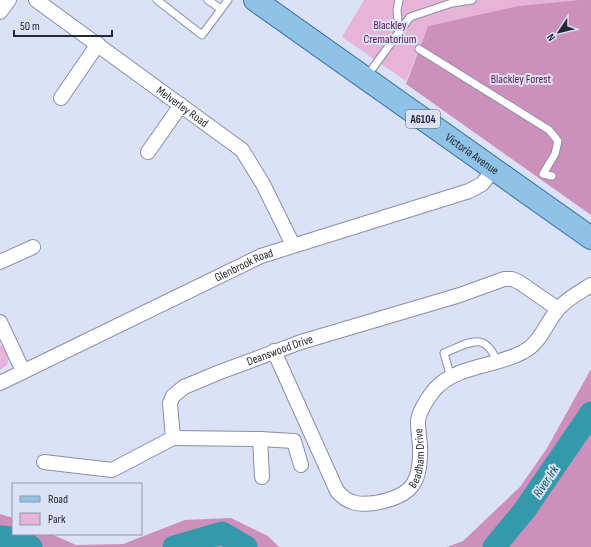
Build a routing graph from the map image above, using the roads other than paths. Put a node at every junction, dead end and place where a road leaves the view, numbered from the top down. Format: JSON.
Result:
{"nodes":[{"id":1,"x":9,"y":0,"type":"edge"},
{"id":2,"x":36,"y":0,"type":"edge"},
{"id":3,"x":157,"y":0,"type":"edge"},
{"id":4,"x":208,"y":0,"type":"edge"},
{"id":5,"x":228,"y":0,"type":"edge"},
{"id":6,"x":399,"y":0,"type":"edge"},
{"id":7,"x":472,"y":0,"type":"edge"},
{"id":8,"x":262,"y":2,"type":"edge"},
{"id":9,"x":440,"y":4,"type":"edge"},
{"id":10,"x":221,"y":9,"type":"junction"},
{"id":11,"x":0,"y":12,"type":"edge"},
{"id":12,"x":399,"y":32,"type":"junction"},
{"id":13,"x":98,"y":44,"type":"junction"},
{"id":14,"x":419,"y":49,"type":"dead end"},
{"id":15,"x":366,"y":78,"type":"junction"},
{"id":16,"x":61,"y":98,"type":"dead end"},
{"id":17,"x":181,"y":105,"type":"junction"},
{"id":18,"x":148,"y":152,"type":"dead end"},
{"id":19,"x":494,"y":169,"type":"junction"},
{"id":20,"x":552,"y":176,"type":"dead end"},
{"id":21,"x":591,"y":238,"type":"edge"},
{"id":22,"x":293,"y":245,"type":"junction"},
{"id":23,"x":33,"y":247,"type":"dead end"},
{"id":24,"x":0,"y":262,"type":"edge"},
{"id":25,"x":591,"y":285,"type":"edge"},
{"id":26,"x":558,"y":309,"type":"junction"},
{"id":27,"x":0,"y":322,"type":"edge"},
{"id":28,"x":274,"y":351,"type":"junction"},
{"id":29,"x":497,"y":362,"type":"junction"},
{"id":30,"x":24,"y":371,"type":"junction"},
{"id":31,"x":451,"y":378,"type":"junction"},
{"id":32,"x":0,"y":383,"type":"edge"},
{"id":33,"x":173,"y":438,"type":"junction"},
{"id":34,"x":260,"y":439,"type":"junction"},
{"id":35,"x":44,"y":462,"type":"dead end"},
{"id":36,"x":301,"y":465,"type":"dead end"},
{"id":37,"x":262,"y":477,"type":"dead end"}],
"edges":[{"from":1,"to":11,"type":"street"},
{"from":2,"to":13,"type":"street","name":"Melverley Road"},
{"from":3,"to":10,"type":"lane"},
{"from":4,"to":10,"type":"lane"},
{"from":5,"to":10,"type":"lane"},
{"from":6,"to":12,"type":"lane"},
{"from":7,"to":9,"type":"lane"},
{"from":8,"to":15,"type":"main road","name":"Victoria Avenue","number":"A6104"},
{"from":9,"to":12,"type":"lane"},
{"from":12,"to":15,"type":"lane"},
{"from":13,"to":16,"type":"street"},
{"from":13,"to":17,"type":"street","name":"Melverley Road"},
{"from":14,"to":20,"type":"lane"},
{"from":15,"to":19,"type":"main road","name":"Victoria Avenue","number":"A6104"},
{"from":17,"to":18,"type":"street"},
{"from":17,"to":22,"type":"street","name":"Melverley Road"},
{"from":19,"to":21,"type":"main road","name":"Victoria Avenue","number":"A6104"},
{"from":19,"to":22,"type":"street","name":"Glenbrook Road"},
{"from":22,"to":30,"type":"street","name":"Glenbrook Road"},
{"from":23,"to":24,"type":"street"},
{"from":25,"to":26,"type":"street","name":"Beadham Drive"},
{"from":26,"to":28,"type":"street","name":"Deanswood Drive"},
{"from":26,"to":29,"type":"street","name":"Beadham Drive"},
{"from":27,"to":30,"type":"street"},
{"from":28,"to":31,"type":"street","name":"Beadham Drive"},
{"from":28,"to":33,"type":"street","name":"Deanswood Drive"},
{"from":29,"to":31,"type":"street","name":"Beadham Drive"},
{"from":29,"to":31,"type":"lane"},
{"from":30,"to":32,"type":"street","name":"Glenbrook Road"},
{"from":33,"to":34,"type":"street"},
{"from":33,"to":35,"type":"street"},
{"from":34,"to":36,"type":"street"},
{"from":34,"to":37,"type":"street"}]}
